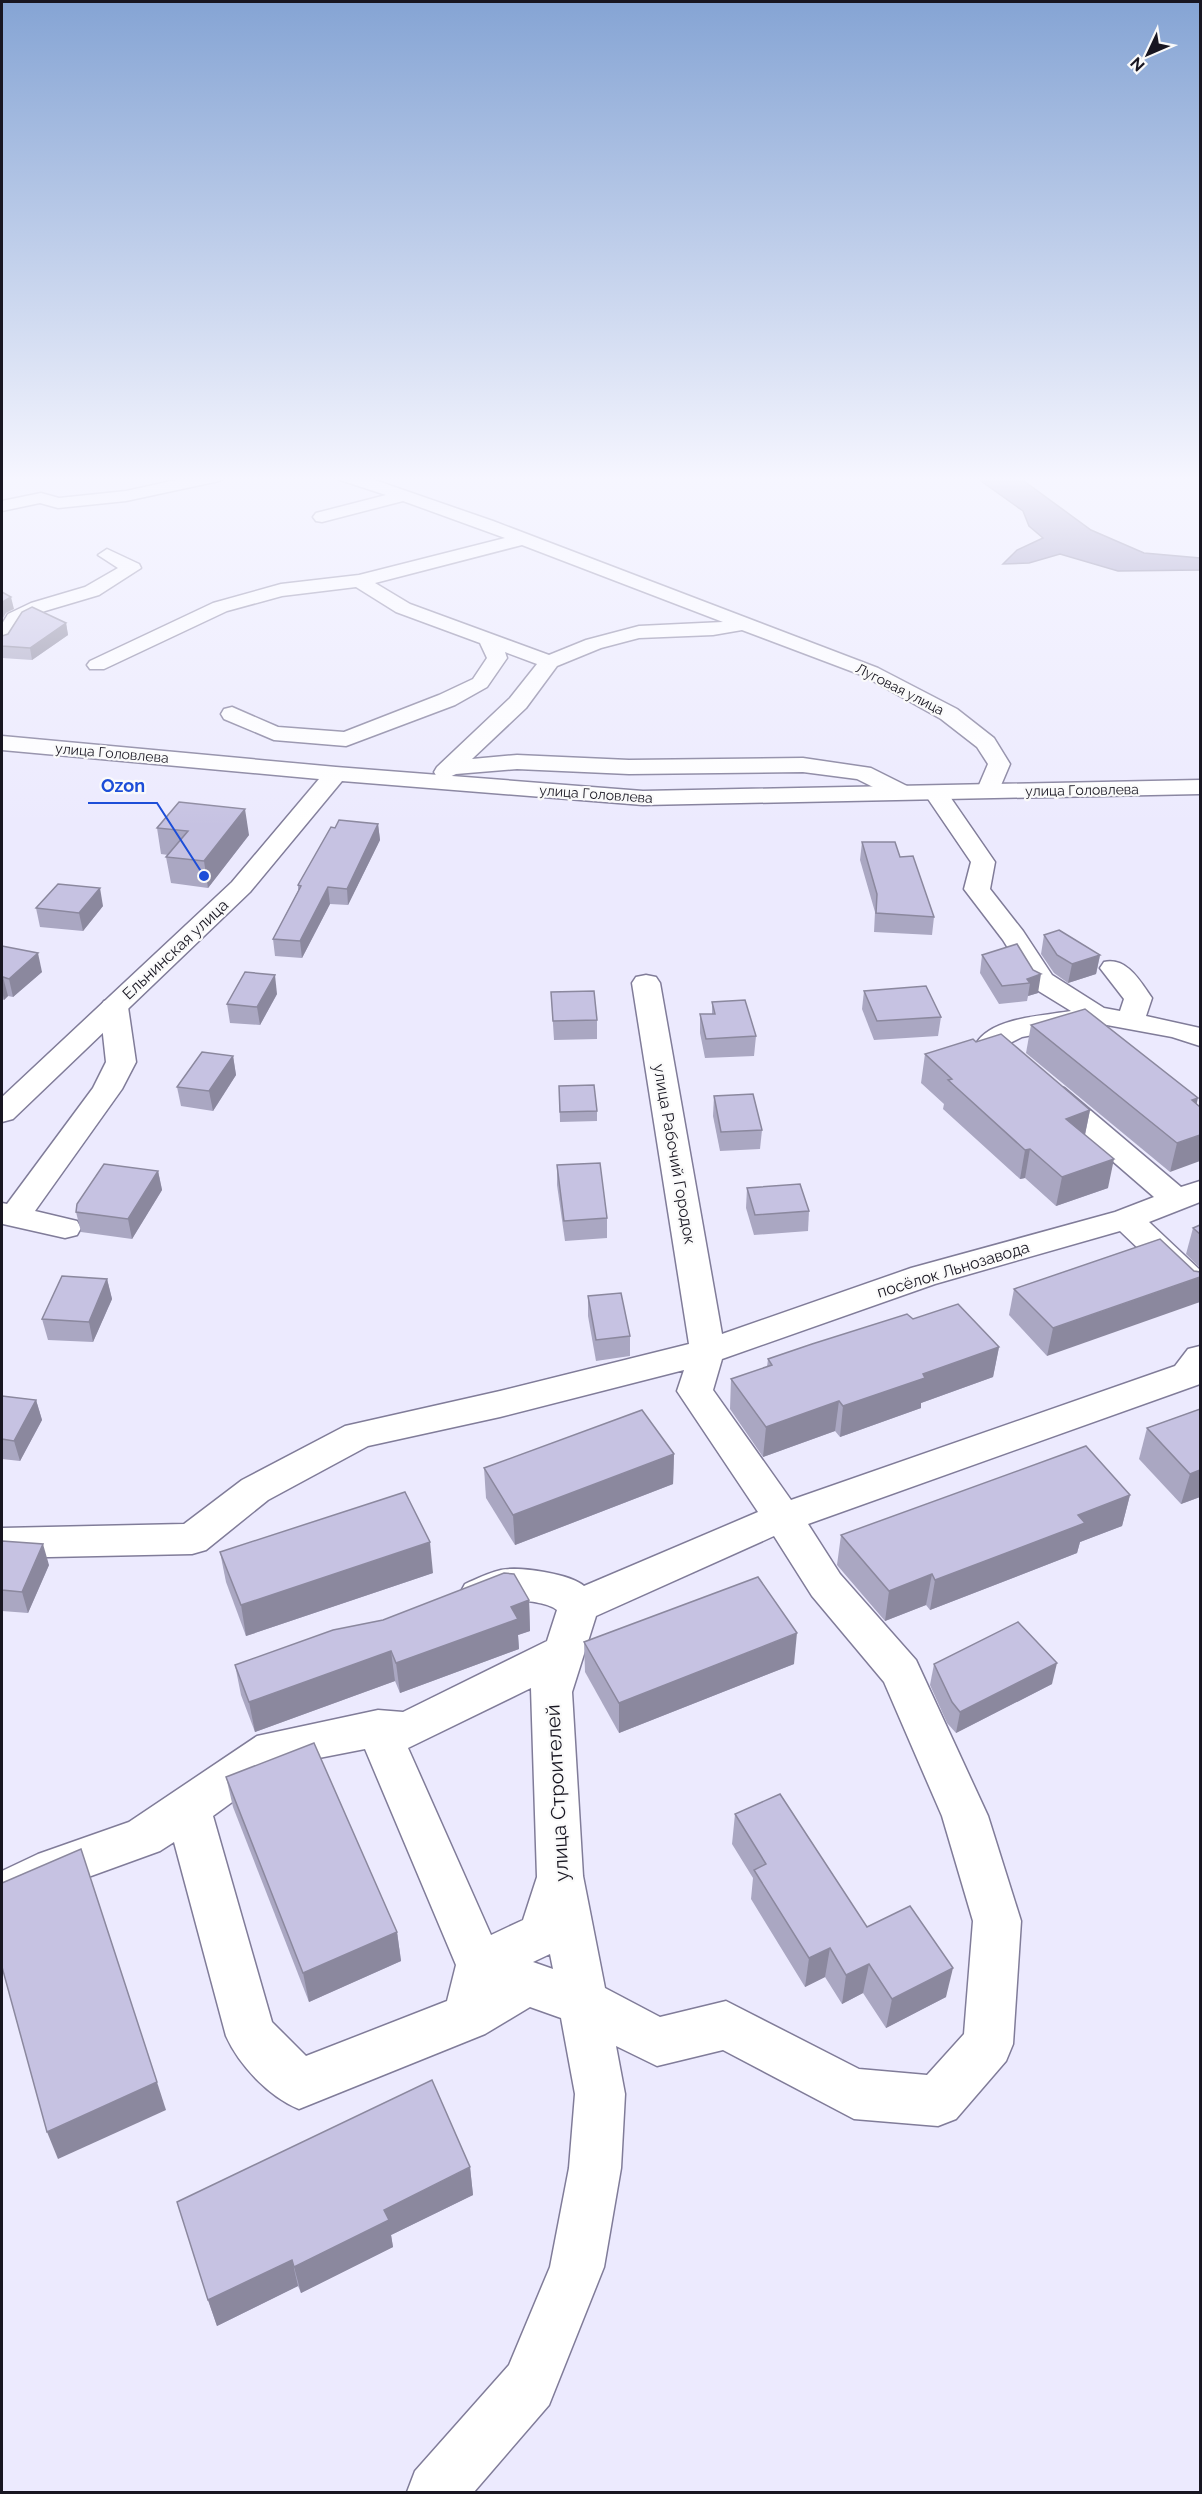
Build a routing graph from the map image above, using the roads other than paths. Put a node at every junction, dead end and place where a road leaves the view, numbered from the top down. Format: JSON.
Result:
{"nodes":[{"id":1,"x":87,"y":592,"type":"edge"},
{"id":2,"x":273,"y":592,"type":"edge"},
{"id":3,"x":378,"y":592,"type":"edge"},
{"id":4,"x":662,"y":592,"type":"edge"},
{"id":5,"x":745,"y":623,"type":"junction"},
{"id":6,"x":489,"y":640,"type":"junction"},
{"id":7,"x":2,"y":641,"type":"edge"},
{"id":8,"x":550,"y":662,"type":"junction"},
{"id":9,"x":97,"y":665,"type":"dead end"},
{"id":10,"x":232,"y":714,"type":"dead end"},
{"id":11,"x":346,"y":739,"type":"junction"},
{"id":12,"x":2,"y":743,"type":"edge"},
{"id":13,"x":336,"y":774,"type":"junction"},
{"id":14,"x":442,"y":775,"type":"junction"},
{"id":15,"x":1197,"y":788,"type":"edge"},
{"id":16,"x":936,"y":792,"type":"junction"},
{"id":17,"x":988,"y":792,"type":"junction"},
{"id":18,"x":903,"y":793,"type":"junction"},
{"id":19,"x":1114,"y":968,"type":"dead end"},
{"id":20,"x":646,"y":983,"type":"dead end"},
{"id":21,"x":114,"y":1006,"type":"junction"},
{"id":22,"x":1096,"y":1015,"type":"junction"},
{"id":23,"x":1130,"y":1021,"type":"junction"},
{"id":24,"x":1200,"y":1038,"type":"edge"},
{"id":25,"x":2,"y":1113,"type":"edge"},
{"id":26,"x":1189,"y":1195,"type":"edge"},
{"id":27,"x":8,"y":1215,"type":"edge"},
{"id":28,"x":1125,"y":1220,"type":"junction"},
{"id":29,"x":65,"y":1228,"type":"dead end"},
{"id":30,"x":1200,"y":1288,"type":"edge"},
{"id":31,"x":706,"y":1339,"type":"junction"},
{"id":32,"x":1196,"y":1369,"type":"edge"},
{"id":33,"x":766,"y":1524,"type":"junction"},
{"id":34,"x":2,"y":1543,"type":"edge"},
{"id":35,"x":450,"y":1606,"type":"edge"},
{"id":36,"x":579,"y":1606,"type":"junction"},
{"id":37,"x":564,"y":1652,"type":"junction"},
{"id":38,"x":378,"y":1728,"type":"junction"},
{"id":39,"x":188,"y":1808,"type":"junction"},
{"id":40,"x":560,"y":1876,"type":"junction"},
{"id":41,"x":2,"y":1894,"type":"edge"},
{"id":42,"x":480,"y":1965,"type":"junction"},
{"id":43,"x":583,"y":2002,"type":"junction"},
{"id":44,"x":468,"y":2017,"type":"junction"},
{"id":45,"x":436,"y":2493,"type":"edge"}],
"edges":[{"from":1,"to":7,"type":"street"},
{"from":2,"to":9,"type":"street"},
{"from":3,"to":6,"type":"street"},
{"from":4,"to":5,"type":"street","name":"Луговая улица"},
{"from":5,"to":8,"type":"street"},
{"from":5,"to":17,"type":"street","name":"Луговая улица"},
{"from":6,"to":8,"type":"street"},
{"from":6,"to":11,"type":"street"},
{"from":8,"to":14,"type":"street"},
{"from":10,"to":11,"type":"street"},
{"from":11,"to":13,"type":"street"},
{"from":12,"to":13,"type":"street","name":"улица Головлева"},
{"from":13,"to":14,"type":"street","name":"улица Головлева"},
{"from":13,"to":21,"type":"street","name":"Ельнинская улица"},
{"from":14,"to":18,"type":"street","name":"улица Головлева"},
{"from":14,"to":18,"type":"street"},
{"from":15,"to":17,"type":"street","name":"улица Головлева"},
{"from":16,"to":17,"type":"street","name":"улица Головлева"},
{"from":16,"to":18,"type":"street","name":"улица Головлева"},
{"from":16,"to":22,"type":"street"},
{"from":19,"to":23,"type":"street"},
{"from":20,"to":31,"type":"street","name":"улица Рабочий Городок"},
{"from":21,"to":25,"type":"street","name":"Ельнинская улица"},
{"from":21,"to":27,"type":"street"},
{"from":22,"to":23,"type":"street"},
{"from":22,"to":26,"type":"street"},
{"from":23,"to":24,"type":"street"},
{"from":26,"to":28,"type":"street","name":"посёлок Льнозавода"},
{"from":27,"to":29,"type":"street"},
{"from":28,"to":30,"type":"street"},
{"from":28,"to":31,"type":"street","name":"посёлок Льнозавода"},
{"from":31,"to":33,"type":"street"},
{"from":31,"to":34,"type":"street","name":"посёлок Льнозавода"},
{"from":32,"to":33,"type":"street"},
{"from":33,"to":36,"type":"street"},
{"from":33,"to":43,"type":"street"},
{"from":35,"to":36,"type":"street"},
{"from":36,"to":37,"type":"street","name":"улица Строителей"},
{"from":37,"to":38,"type":"street"},
{"from":37,"to":40,"type":"street","name":"улица Строителей"},
{"from":38,"to":39,"type":"street"},
{"from":38,"to":42,"type":"street"},
{"from":39,"to":41,"type":"street"},
{"from":39,"to":44,"type":"street"},
{"from":40,"to":42,"type":"street"},
{"from":40,"to":43,"type":"street","name":"улица Строителей"},
{"from":42,"to":44,"type":"street"},
{"from":43,"to":44,"type":"street"},
{"from":43,"to":45,"type":"street","name":"улица Строителей"}]}
